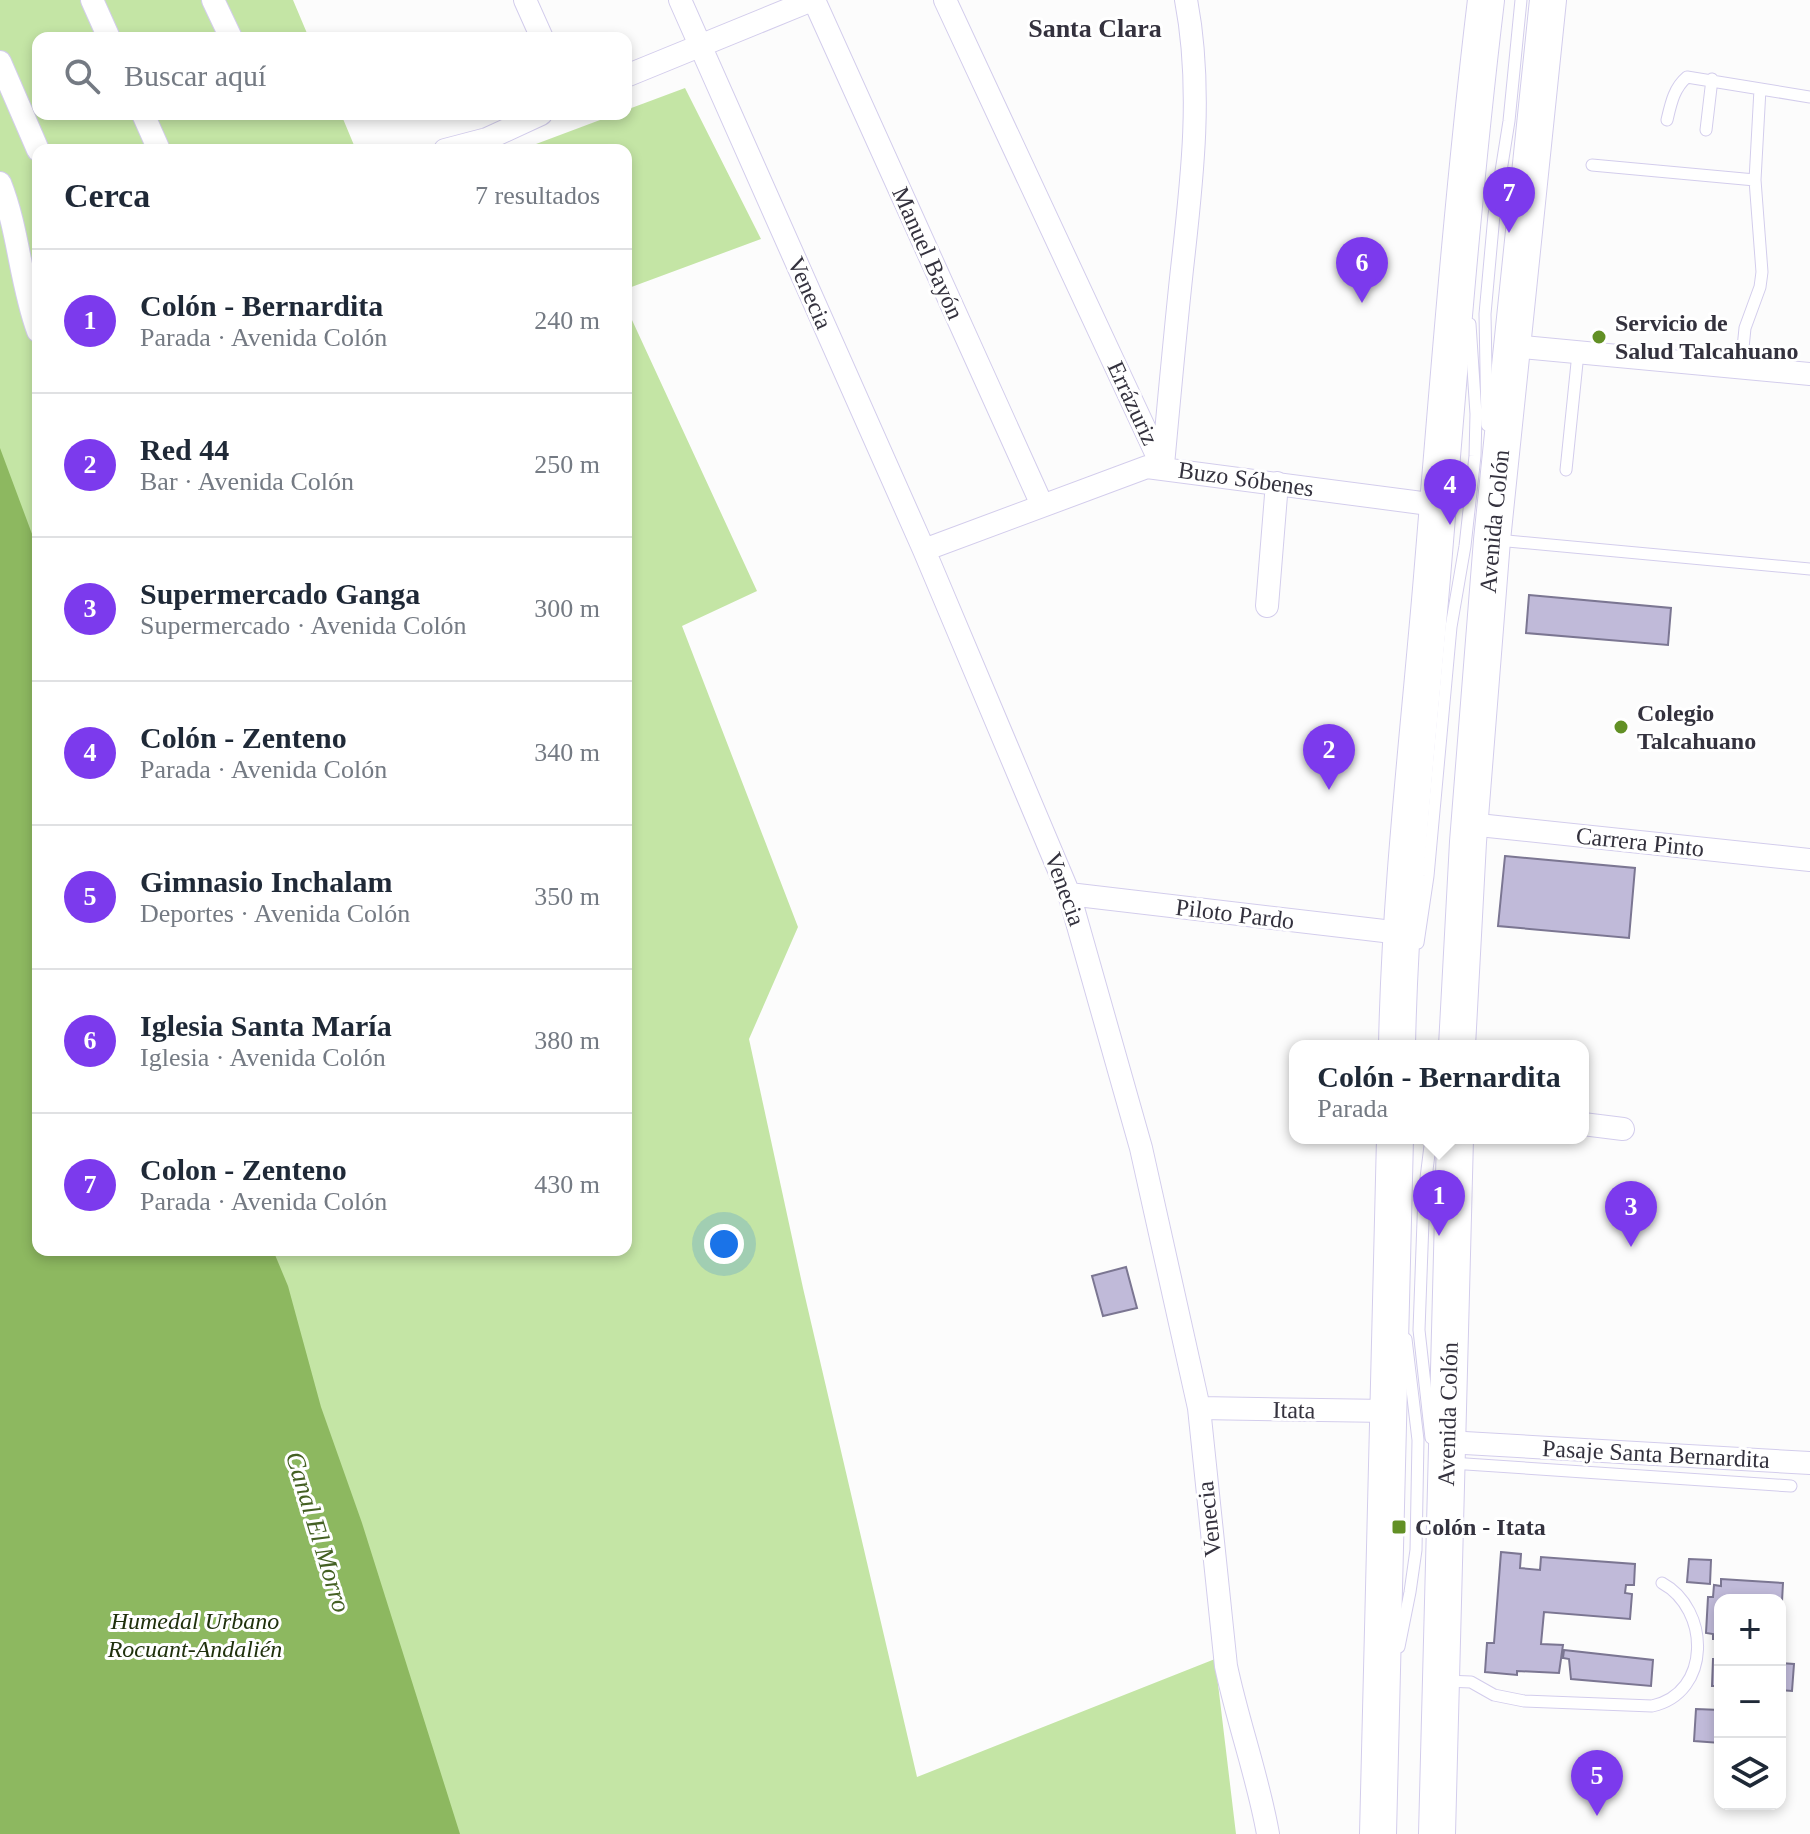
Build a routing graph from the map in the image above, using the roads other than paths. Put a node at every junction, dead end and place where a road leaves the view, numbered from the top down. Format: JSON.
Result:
{"nodes":[{"id":1,"x":92,"y":0,"type":"edge"},
{"id":2,"x":213,"y":0,"type":"edge"},
{"id":3,"x":525,"y":0,"type":"edge"},
{"id":4,"x":680,"y":0,"type":"edge"},
{"id":5,"x":813,"y":0,"type":"edge"},
{"id":6,"x":945,"y":0,"type":"edge"},
{"id":7,"x":1186,"y":0,"type":"edge"},
{"id":8,"x":1486,"y":0,"type":"edge"},
{"id":9,"x":1521,"y":0,"type":"edge"},
{"id":10,"x":1538,"y":8,"type":"edge"},
{"id":11,"x":106,"y":32,"type":"edge"},
{"id":12,"x":228,"y":32,"type":"edge"},
{"id":13,"x":539,"y":32,"type":"edge"},
{"id":14,"x":700,"y":44,"type":"junction"},
{"id":15,"x":0,"y":62,"type":"edge"},
{"id":16,"x":632,"y":73,"type":"edge"},
{"id":17,"x":1712,"y":79,"type":"junction"},
{"id":18,"x":1760,"y":89,"type":"junction"},
{"id":19,"x":1810,"y":97,"type":"edge"},
{"id":20,"x":146,"y":120,"type":"edge"},
{"id":21,"x":529,"y":120,"type":"edge"},
{"id":22,"x":1667,"y":120,"type":"dead end"},
{"id":23,"x":1509,"y":121,"type":"junction"},
{"id":24,"x":1706,"y":130,"type":"dead end"},
{"id":25,"x":35,"y":144,"type":"edge"},
{"id":26,"x":156,"y":144,"type":"edge"},
{"id":27,"x":464,"y":144,"type":"edge"},
{"id":28,"x":1592,"y":165,"type":"dead end"},
{"id":29,"x":1469,"y":172,"type":"junction"},
{"id":30,"x":1755,"y":180,"type":"junction"},
{"id":31,"x":0,"y":183,"type":"edge"},
{"id":32,"x":1474,"y":230,"type":"dead end"},
{"id":33,"x":32,"y":311,"type":"edge"},
{"id":34,"x":1470,"y":313,"type":"dead end"},
{"id":35,"x":1512,"y":346,"type":"junction"},
{"id":36,"x":1578,"y":353,"type":"junction"},
{"id":37,"x":1741,"y":368,"type":"junction"},
{"id":38,"x":1810,"y":374,"type":"edge"},
{"id":39,"x":1163,"y":468,"type":"junction"},
{"id":40,"x":1566,"y":470,"type":"dead end"},
{"id":41,"x":1277,"y":483,"type":"junction"},
{"id":42,"x":1484,"y":493,"type":"dead end"},
{"id":43,"x":1042,"y":505,"type":"junction"},
{"id":44,"x":1437,"y":505,"type":"junction"},
{"id":45,"x":1484,"y":540,"type":"junction"},
{"id":46,"x":924,"y":550,"type":"junction"},
{"id":47,"x":1810,"y":569,"type":"edge"},
{"id":48,"x":1267,"y":606,"type":"dead end"},
{"id":49,"x":1424,"y":798,"type":"junction"},
{"id":50,"x":1469,"y":824,"type":"junction"},
{"id":51,"x":1810,"y":860,"type":"edge"},
{"id":52,"x":1069,"y":894,"type":"junction"},
{"id":53,"x":1408,"y":947,"type":"junction"},
{"id":54,"x":1398,"y":1040,"type":"edge"},
{"id":55,"x":1457,"y":1040,"type":"edge"},
{"id":56,"x":1589,"y":1125,"type":"edge"},
{"id":57,"x":1623,"y":1129,"type":"dead end"},
{"id":58,"x":1395,"y":1144,"type":"edge"},
{"id":59,"x":1430,"y":1144,"type":"edge"},
{"id":60,"x":1455,"y":1144,"type":"edge"},
{"id":61,"x":1405,"y":1321,"type":"dead end"},
{"id":62,"x":1199,"y":1408,"type":"junction"},
{"id":63,"x":1388,"y":1411,"type":"junction"},
{"id":64,"x":1441,"y":1459,"type":"junction"},
{"id":65,"x":1810,"y":1463,"type":"edge"},
{"id":66,"x":1791,"y":1486,"type":"dead end"},
{"id":67,"x":1662,"y":1583,"type":"dead end"},
{"id":68,"x":1397,"y":1667,"type":"dead end"},
{"id":69,"x":1441,"y":1681,"type":"junction"},
{"id":70,"x":1268,"y":1834,"type":"edge"},
{"id":71,"x":1378,"y":1834,"type":"edge"},
{"id":72,"x":1437,"y":1834,"type":"edge"}],
"edges":[{"from":1,"to":11,"type":"street"},
{"from":2,"to":12,"type":"street"},
{"from":3,"to":13,"type":"street"},
{"from":4,"to":14,"type":"street","name":"Venecia"},
{"from":5,"to":14,"type":"street"},
{"from":5,"to":43,"type":"street","name":"Manuel Bayón"},
{"from":6,"to":39,"type":"street","name":"Errázuriz"},
{"from":7,"to":39,"type":"street","name":"Errázuriz"},
{"from":8,"to":29,"type":"main road"},
{"from":9,"to":23,"type":"lane"},
{"from":10,"to":23,"type":"lane"},
{"from":10,"to":35,"type":"main road","name":"Avenida Colón"},
{"from":14,"to":16,"type":"street"},
{"from":14,"to":46,"type":"street","name":"Venecia"},
{"from":15,"to":25,"type":"street"},
{"from":17,"to":18,"type":"lane"},
{"from":17,"to":22,"type":"lane"},
{"from":17,"to":24,"type":"lane"},
{"from":18,"to":19,"type":"lane"},
{"from":18,"to":30,"type":"lane"},
{"from":20,"to":26,"type":"street"},
{"from":21,"to":27,"type":"street"},
{"from":23,"to":42,"type":"lane"},
{"from":28,"to":30,"type":"lane"},
{"from":29,"to":32,"type":"lane"},
{"from":29,"to":44,"type":"main road"},
{"from":30,"to":37,"type":"lane"},
{"from":31,"to":33,"type":"street"},
{"from":34,"to":49,"type":"lane"},
{"from":35,"to":36,"type":"street"},
{"from":35,"to":45,"type":"main road","name":"Avenida Colón"},
{"from":36,"to":37,"type":"street"},
{"from":36,"to":40,"type":"lane"},
{"from":37,"to":38,"type":"street"},
{"from":39,"to":41,"type":"street","name":"Buzo Sóbenes"},
{"from":39,"to":43,"type":"street","name":"Buzo Sóbenes"},
{"from":41,"to":44,"type":"street","name":"Buzo Sóbenes"},
{"from":41,"to":48,"type":"street"},
{"from":43,"to":46,"type":"street","name":"Buzo Sóbenes"},
{"from":44,"to":49,"type":"main road"},
{"from":45,"to":47,"type":"lane"},
{"from":45,"to":50,"type":"main road","name":"Avenida Colón"},
{"from":46,"to":52,"type":"street","name":"Venecia"},
{"from":49,"to":50,"type":"main road"},
{"from":49,"to":53,"type":"main road"},
{"from":50,"to":51,"type":"street","name":"Carrera Pinto"},
{"from":50,"to":55,"type":"main road","name":"Avenida Colón"},
{"from":52,"to":53,"type":"street","name":"Piloto Pardo"},
{"from":52,"to":62,"type":"street","name":"Venecia"},
{"from":53,"to":54,"type":"main road"},
{"from":56,"to":57,"type":"street"},
{"from":58,"to":63,"type":"main road"},
{"from":59,"to":64,"type":"lane"},
{"from":60,"to":64,"type":"main road","name":"Avenida Colón"},
{"from":61,"to":68,"type":"lane"},
{"from":62,"to":63,"type":"street","name":"Itata"},
{"from":62,"to":70,"type":"street","name":"Venecia"},
{"from":63,"to":71,"type":"main road"},
{"from":64,"to":65,"type":"street","name":"Pasaje Santa Bernardita"},
{"from":64,"to":66,"type":"lane"},
{"from":64,"to":69,"type":"main road","name":"Avenida Colón"},
{"from":67,"to":69,"type":"lane"},
{"from":69,"to":72,"type":"main road","name":"Avenida Colón"}]}
